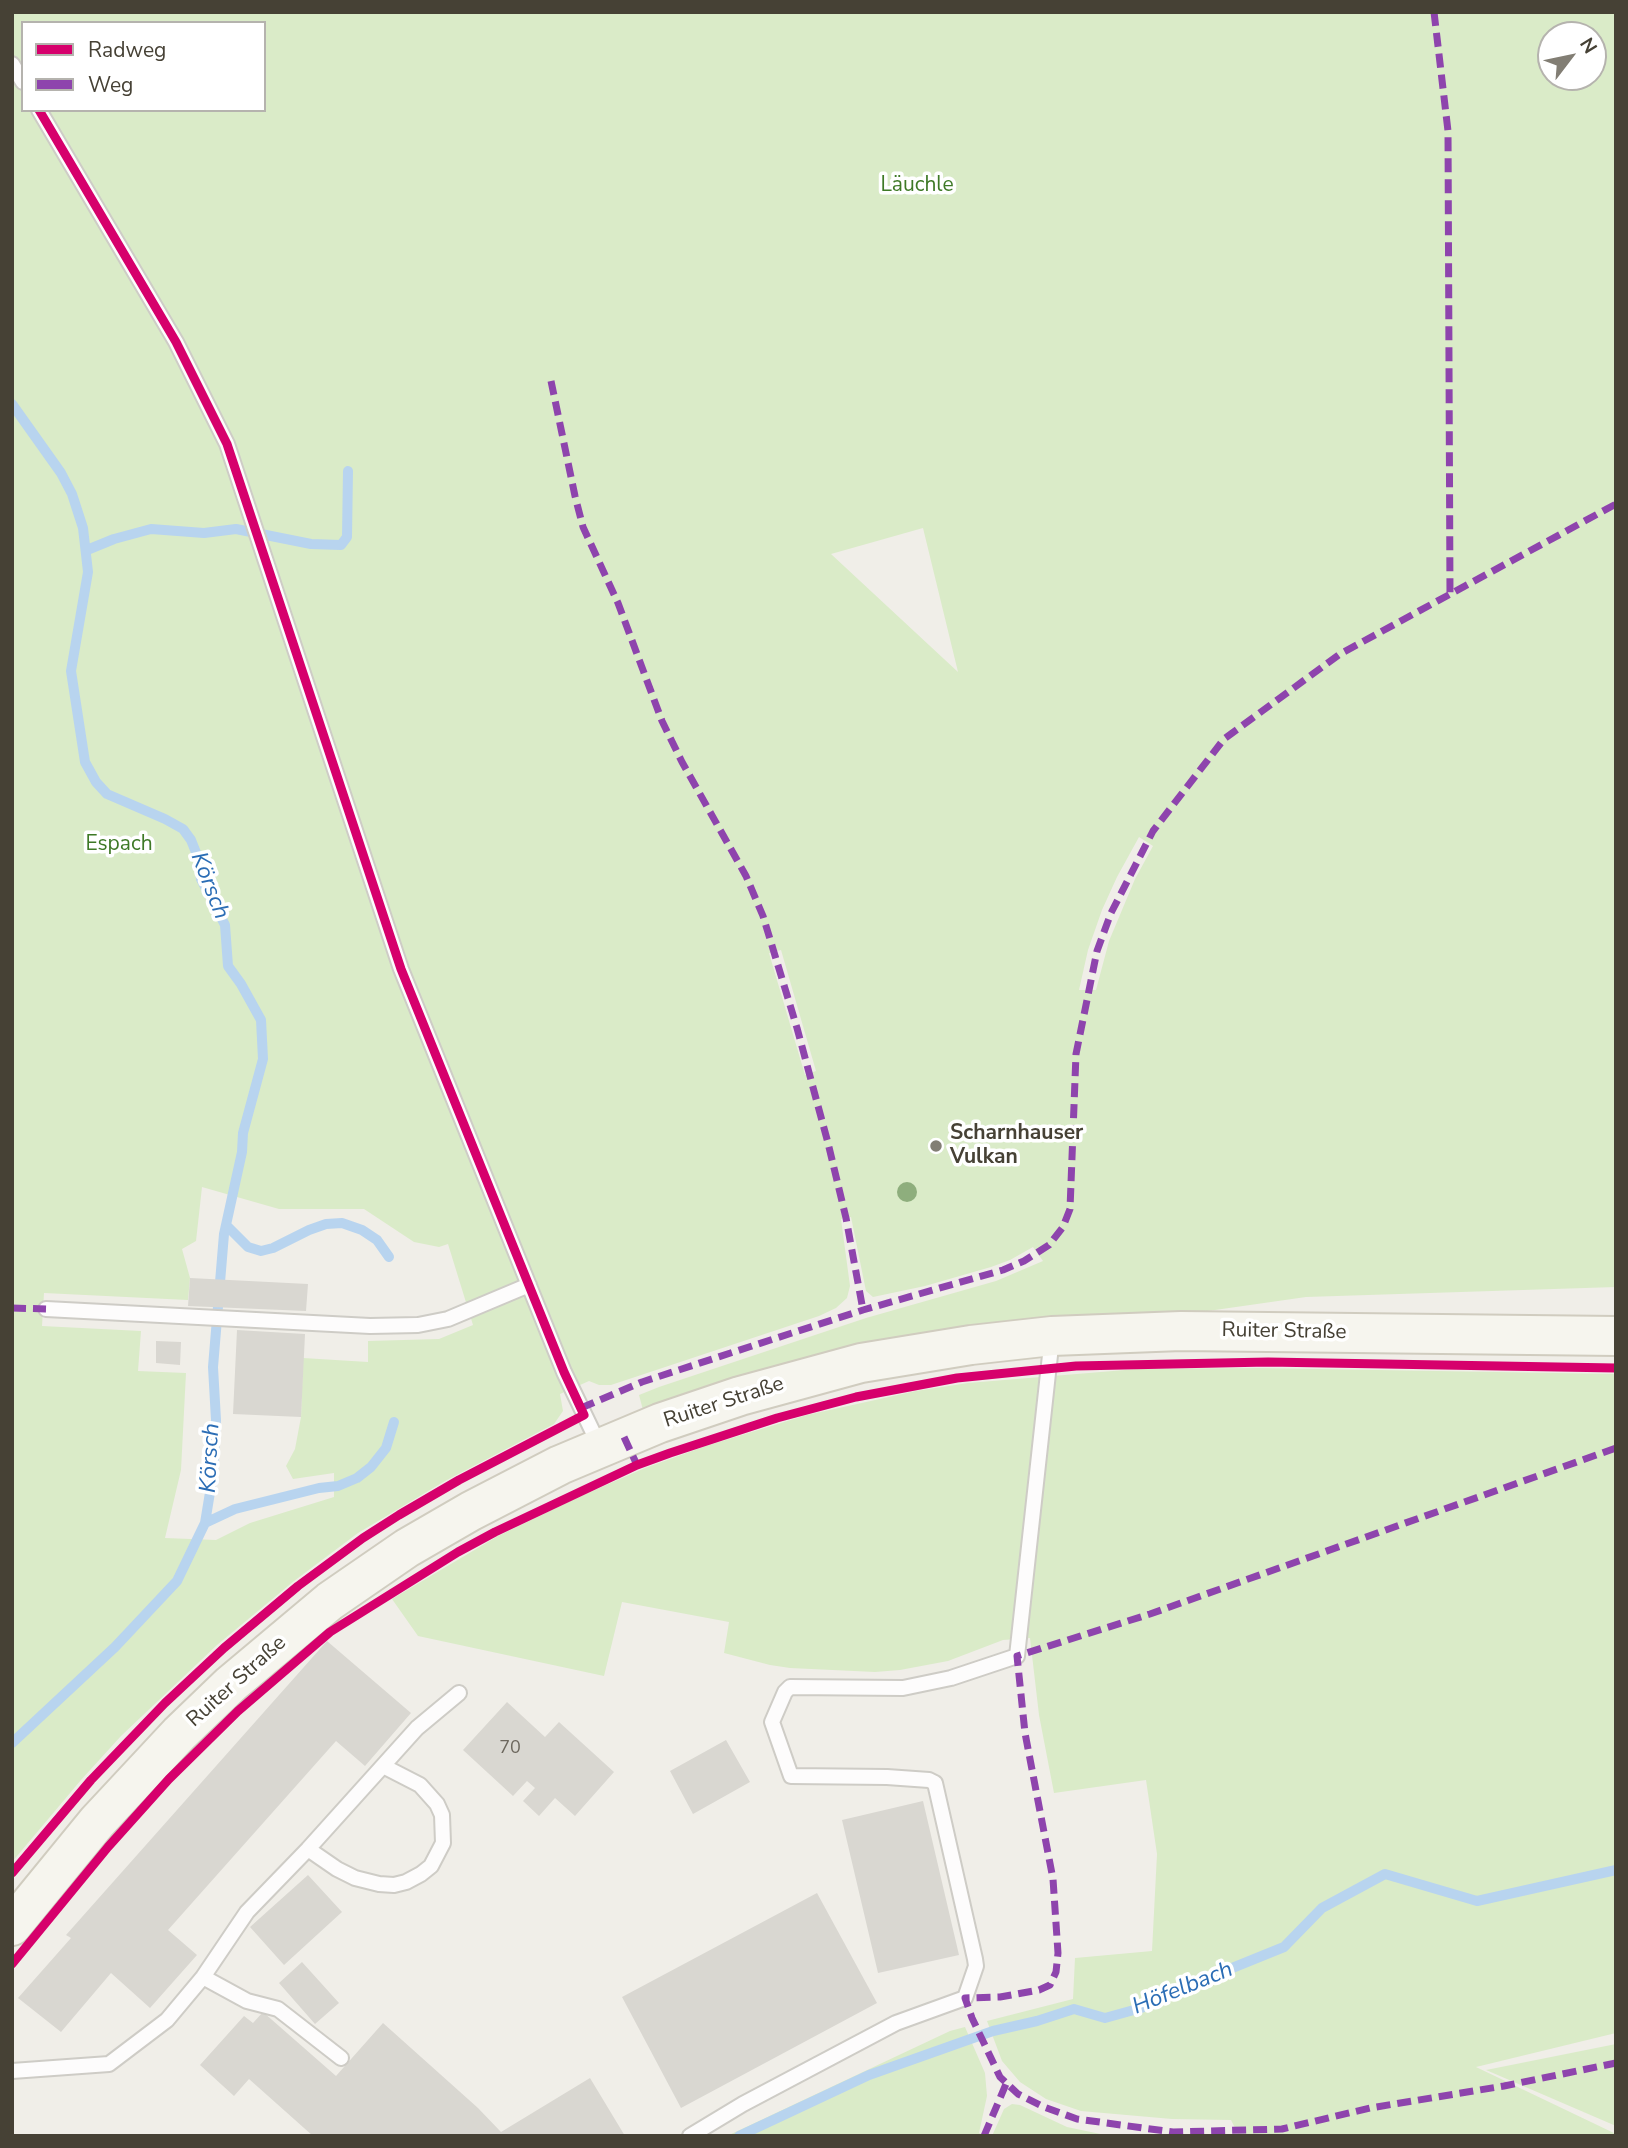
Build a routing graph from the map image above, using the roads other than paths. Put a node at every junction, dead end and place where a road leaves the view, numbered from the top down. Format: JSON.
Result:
{"nodes":[{"id":1,"x":40,"y":112,"type":"edge"},
{"id":2,"x":529,"y":1285,"type":"junction"},
{"id":3,"x":46,"y":1310,"type":"dead end"},
{"id":4,"x":1052,"y":1336,"type":"junction"},
{"id":5,"x":1616,"y":1336,"type":"edge"},
{"id":6,"x":600,"y":1447,"type":"junction"},
{"id":7,"x":459,"y":1693,"type":"dead end"},
{"id":8,"x":383,"y":1766,"type":"junction"},
{"id":9,"x":308,"y":1849,"type":"junction"},
{"id":10,"x":12,"y":1926,"type":"edge"},
{"id":11,"x":203,"y":1978,"type":"junction"},
{"id":12,"x":341,"y":2058,"type":"dead end"},
{"id":13,"x":12,"y":2071,"type":"edge"},
{"id":14,"x":690,"y":2136,"type":"edge"}],
"edges":[{"from":1,"to":2,"type":"lane"},
{"from":2,"to":3,"type":"lane"},
{"from":2,"to":6,"type":"lane"},
{"from":4,"to":5,"type":"main road","name":"Ruiter Straße"},
{"from":4,"to":6,"type":"main road","name":"Ruiter Straße"},
{"from":4,"to":14,"type":"lane"},
{"from":6,"to":10,"type":"main road","name":"Ruiter Straße"},
{"from":7,"to":8,"type":"lane"},
{"from":8,"to":9,"type":"lane"},
{"from":8,"to":9,"type":"lane"},
{"from":9,"to":11,"type":"lane"},
{"from":11,"to":12,"type":"lane"},
{"from":11,"to":13,"type":"lane"}]}
